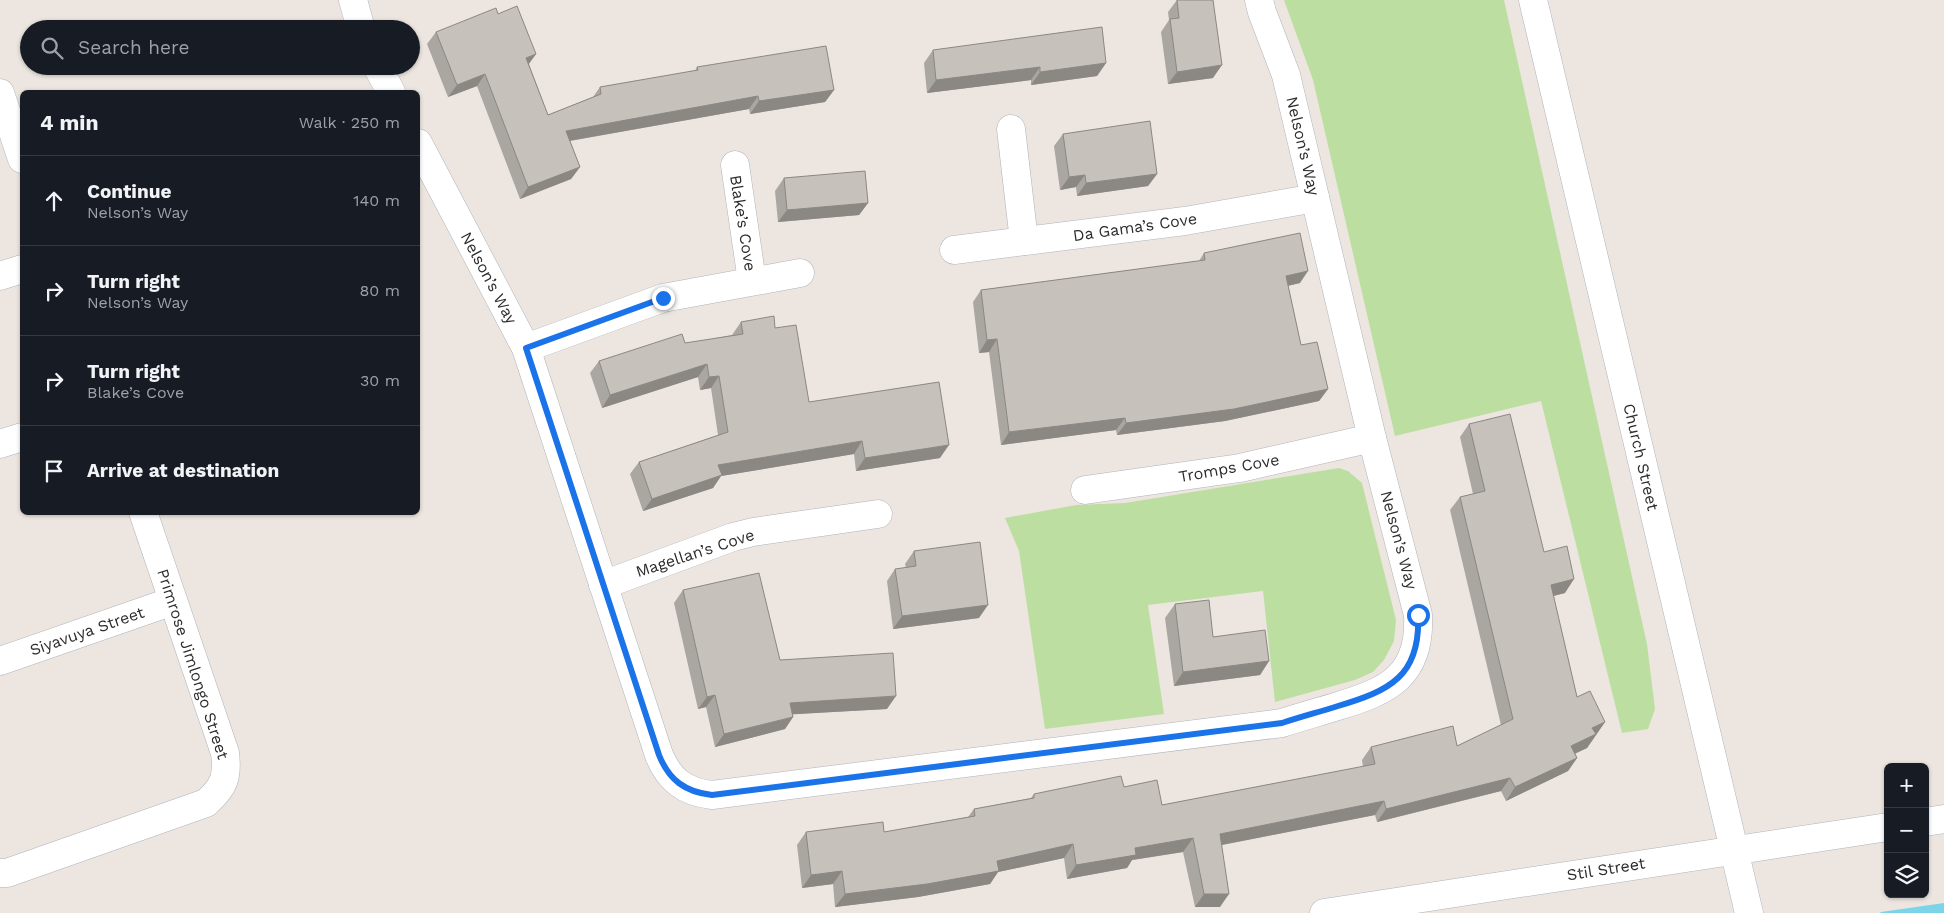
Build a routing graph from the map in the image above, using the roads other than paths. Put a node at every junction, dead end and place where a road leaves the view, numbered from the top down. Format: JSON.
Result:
{"nodes":[{"id":1,"x":353,"y":0,"type":"edge"},
{"id":2,"x":1259,"y":0,"type":"edge"},
{"id":3,"x":1533,"y":0,"type":"edge"},
{"id":4,"x":359,"y":20,"type":"edge"},
{"id":5,"x":382,"y":75,"type":"edge"},
{"id":6,"x":390,"y":90,"type":"edge"},
{"id":7,"x":1,"y":99,"type":"edge"},
{"id":8,"x":1011,"y":129,"type":"dead end"},
{"id":9,"x":420,"y":147,"type":"edge"},
{"id":10,"x":20,"y":153,"type":"edge"},
{"id":11,"x":735,"y":165,"type":"dead end"},
{"id":12,"x":1315,"y":198,"type":"junction"},
{"id":13,"x":1024,"y":241,"type":"junction"},
{"id":14,"x":954,"y":250,"type":"dead end"},
{"id":15,"x":20,"y":270,"type":"edge"},
{"id":16,"x":800,"y":273,"type":"dead end"},
{"id":17,"x":0,"y":276,"type":"edge"},
{"id":18,"x":752,"y":281,"type":"junction"},
{"id":19,"x":526,"y":348,"type":"junction"},
{"id":20,"x":20,"y":438,"type":"edge"},
{"id":21,"x":1372,"y":438,"type":"junction"},
{"id":22,"x":0,"y":444,"type":"edge"},
{"id":23,"x":1085,"y":490,"type":"dead end"},
{"id":24,"x":878,"y":514,"type":"dead end"},
{"id":25,"x":144,"y":515,"type":"edge"},
{"id":26,"x":603,"y":585,"type":"junction"},
{"id":27,"x":173,"y":601,"type":"junction"},
{"id":28,"x":0,"y":661,"type":"edge"},
{"id":29,"x":1944,"y":819,"type":"edge"},
{"id":30,"x":1929,"y":821,"type":"edge"},
{"id":31,"x":1884,"y":828,"type":"edge"},
{"id":32,"x":1734,"y":849,"type":"junction"},
{"id":33,"x":0,"y":873,"type":"edge"},
{"id":34,"x":1324,"y":913,"type":"edge"},
{"id":35,"x":1749,"y":913,"type":"edge"}],
"edges":[{"from":1,"to":4,"type":"street"},
{"from":2,"to":12,"type":"street","name":"Nelson’s Way"},
{"from":3,"to":32,"type":"street","name":"Church Street"},
{"from":5,"to":6,"type":"street"},
{"from":7,"to":10,"type":"street"},
{"from":8,"to":13,"type":"street"},
{"from":9,"to":19,"type":"street","name":"Nelson’s Way"},
{"from":11,"to":18,"type":"street","name":"Blake’s Cove"},
{"from":12,"to":13,"type":"street","name":"Da Gama’s Cove"},
{"from":12,"to":21,"type":"street","name":"Nelson’s Way"},
{"from":13,"to":14,"type":"street","name":"Da Gama’s Cove"},
{"from":15,"to":17,"type":"street"},
{"from":16,"to":18,"type":"street","name":"Blake’s Cove"},
{"from":18,"to":19,"type":"street","name":"Blake’s Cove"},
{"from":19,"to":26,"type":"street","name":"Nelson’s Way"},
{"from":20,"to":22,"type":"street"},
{"from":21,"to":23,"type":"street","name":"Tromps Cove"},
{"from":21,"to":26,"type":"street","name":"Nelson’s Way"},
{"from":24,"to":26,"type":"street","name":"Magellan’s Cove"},
{"from":25,"to":27,"type":"street","name":"Primrose Jimlongo Street"},
{"from":27,"to":28,"type":"street","name":"Siyavuya Street"},
{"from":27,"to":33,"type":"street","name":"Primrose Jimlongo Street"},
{"from":29,"to":30,"type":"street"},
{"from":31,"to":32,"type":"street","name":"Stil Street"},
{"from":32,"to":34,"type":"street","name":"Stil Street"},
{"from":32,"to":35,"type":"street","name":"Church Street"}]}
